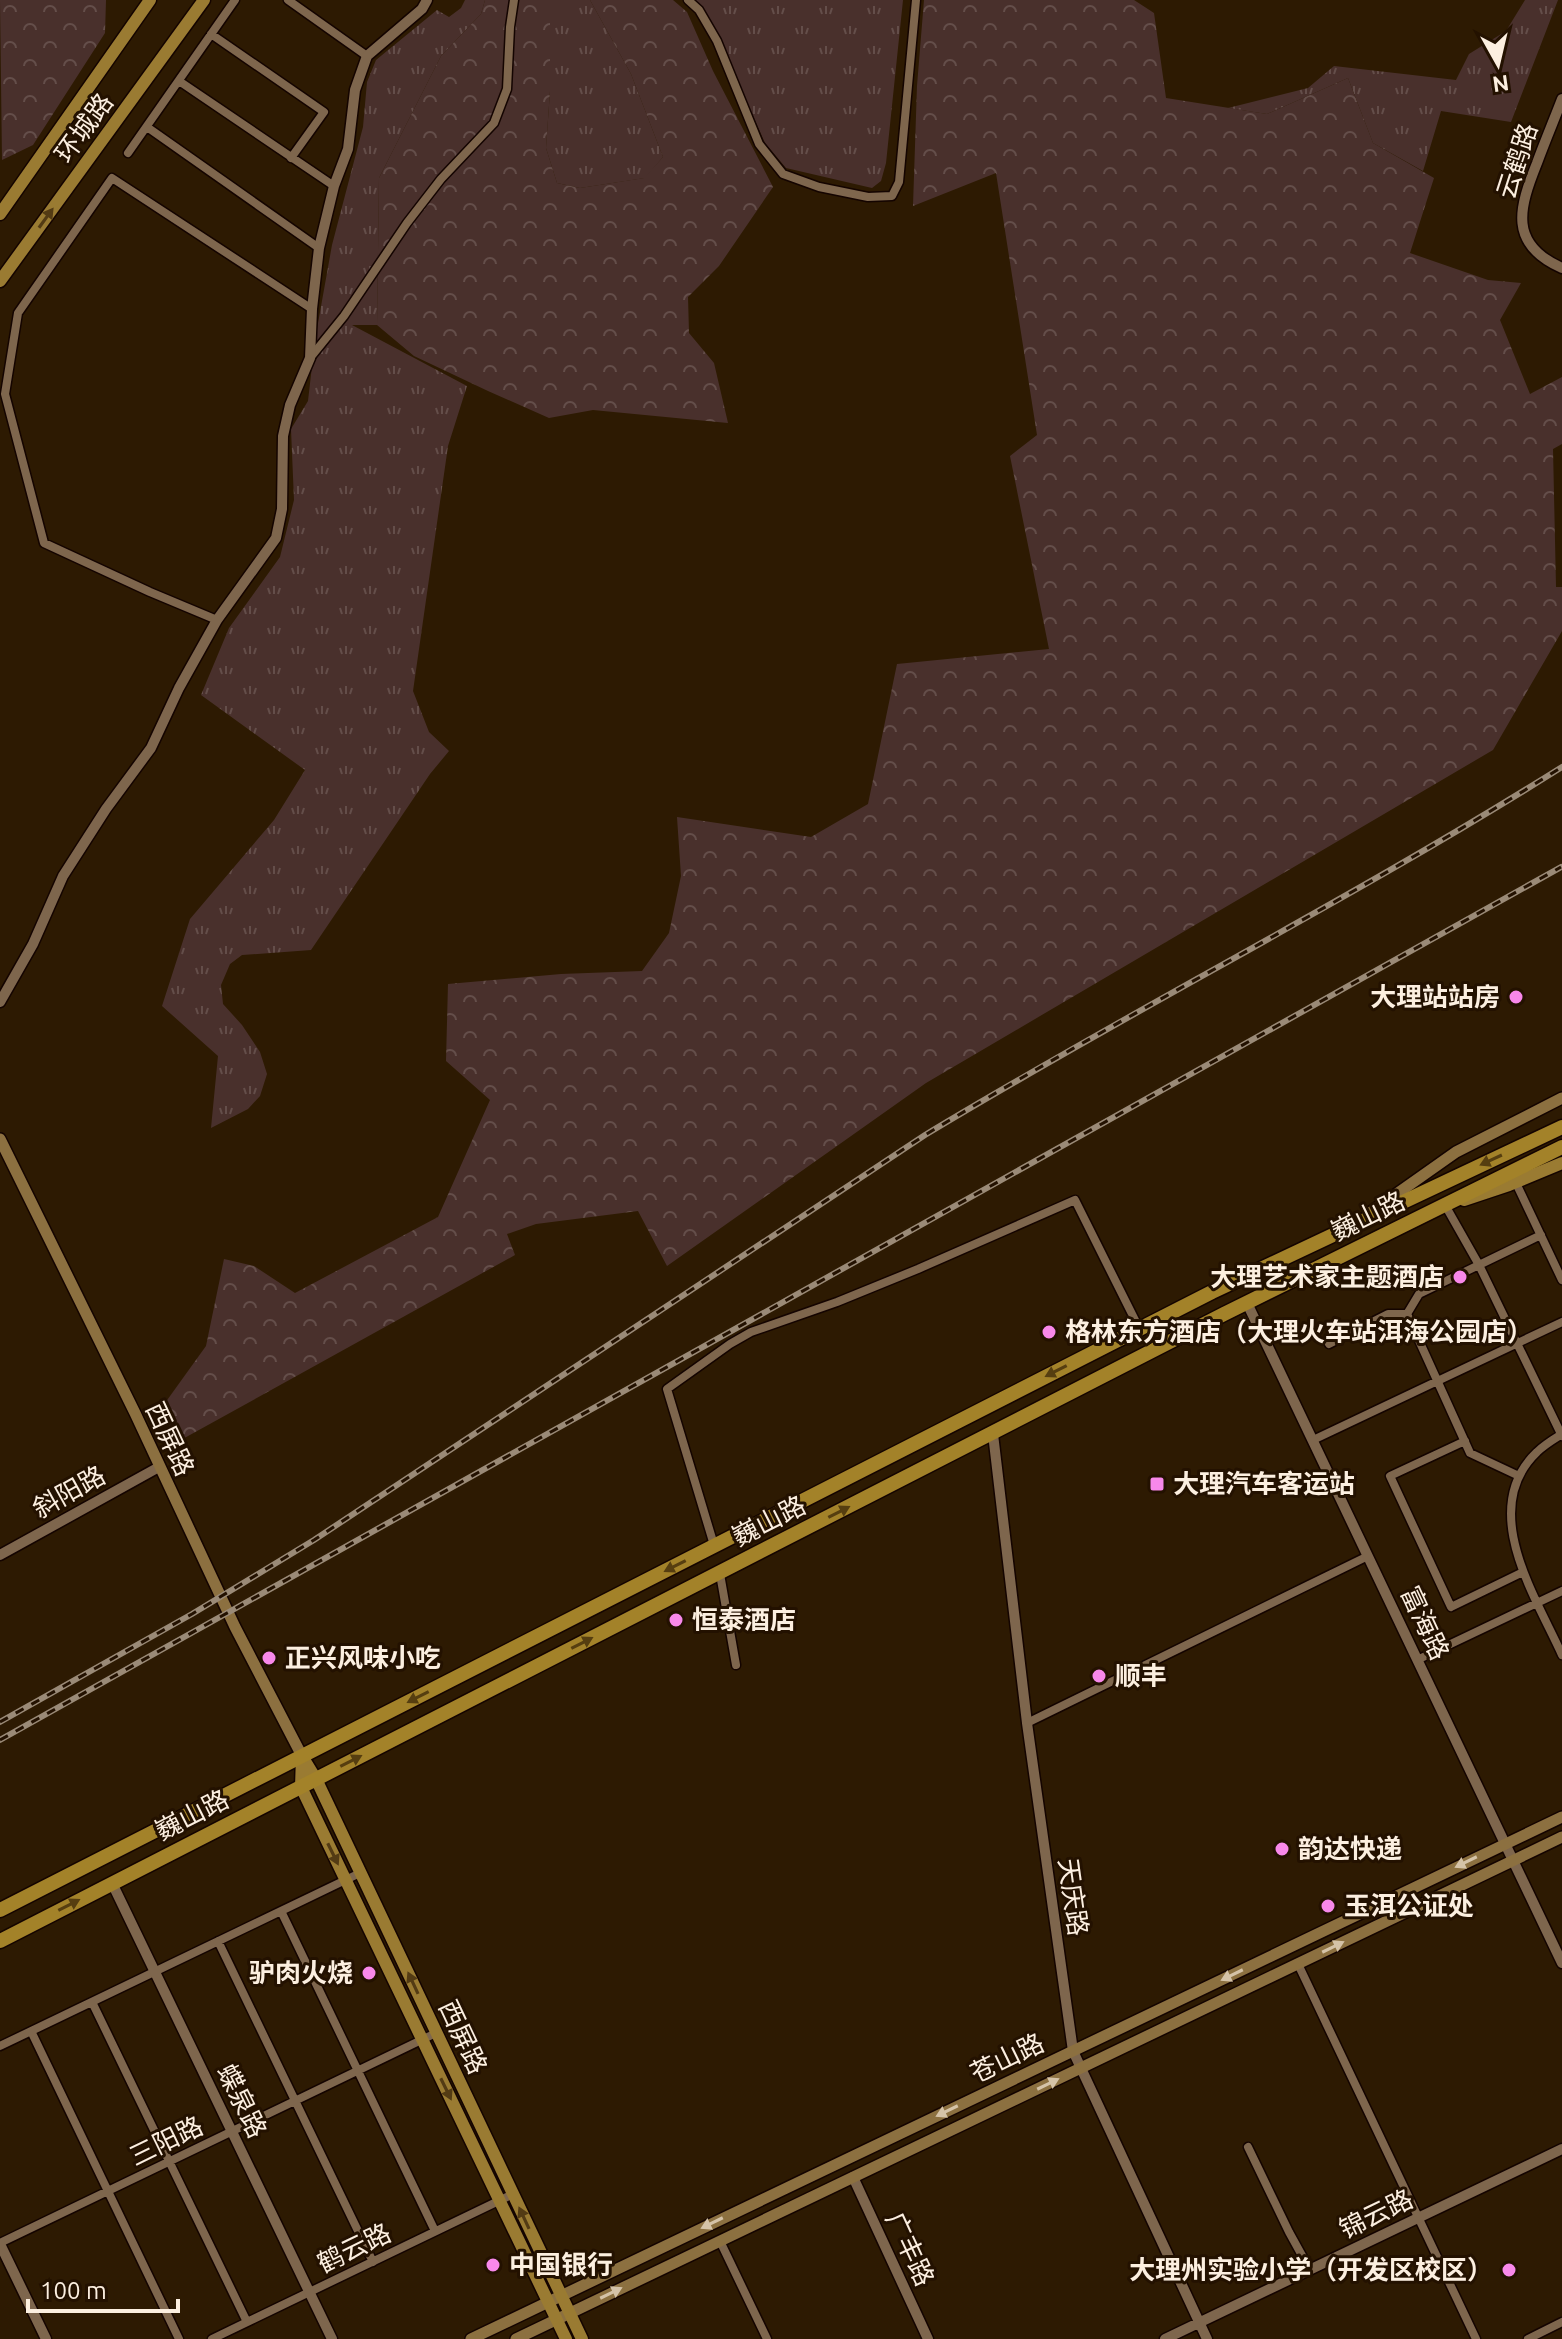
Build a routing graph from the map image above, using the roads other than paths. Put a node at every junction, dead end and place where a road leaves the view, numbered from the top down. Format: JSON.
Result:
{"nodes":[{"id":1,"x":150,"y":0,"type":"edge"},
{"id":2,"x":204,"y":0,"type":"edge"},
{"id":3,"x":235,"y":0,"type":"edge"},
{"id":4,"x":288,"y":0,"type":"edge"},
{"id":5,"x":427,"y":0,"type":"edge"},
{"id":6,"x":514,"y":0,"type":"edge"},
{"id":7,"x":688,"y":0,"type":"edge"},
{"id":8,"x":916,"y":0,"type":"edge"},
{"id":9,"x":211,"y":34,"type":"junction"},
{"id":10,"x":367,"y":56,"type":"junction"},
{"id":11,"x":179,"y":81,"type":"junction"},
{"id":12,"x":1562,"y":99,"type":"edge"},
{"id":13,"x":147,"y":127,"type":"junction"},
{"id":14,"x":128,"y":153,"type":"dead end"},
{"id":15,"x":291,"y":158,"type":"junction"},
{"id":16,"x":334,"y":186,"type":"junction"},
{"id":17,"x":0,"y":214,"type":"edge"},
{"id":18,"x":319,"y":248,"type":"junction"},
{"id":19,"x":1562,"y":268,"type":"edge"},
{"id":20,"x":0,"y":281,"type":"edge"},
{"id":21,"x":312,"y":309,"type":"junction"},
{"id":22,"x":310,"y":358,"type":"junction"},
{"id":23,"x":217,"y":620,"type":"junction"},
{"id":24,"x":0,"y":1002,"type":"edge"},
{"id":25,"x":1562,"y":1098,"type":"edge"},
{"id":26,"x":1562,"y":1127,"type":"edge"},
{"id":27,"x":0,"y":1139,"type":"edge"},
{"id":28,"x":1562,"y":1147,"type":"edge"},
{"id":29,"x":1562,"y":1163,"type":"edge"},
{"id":30,"x":1516,"y":1183,"type":"junction"},
{"id":31,"x":1445,"y":1205,"type":"junction"},
{"id":32,"x":1353,"y":1225,"type":"junction"},
{"id":33,"x":1541,"y":1235,"type":"junction"},
{"id":34,"x":1479,"y":1265,"type":"junction"},
{"id":35,"x":1562,"y":1280,"type":"edge"},
{"id":36,"x":1247,"y":1303,"type":"junction"},
{"id":37,"x":1407,"y":1314,"type":"junction"},
{"id":38,"x":1562,"y":1322,"type":"edge"},
{"id":39,"x":1139,"y":1328,"type":"junction"},
{"id":40,"x":1517,"y":1343,"type":"junction"},
{"id":41,"x":1329,"y":1344,"type":"dead end"},
{"id":42,"x":1438,"y":1381,"type":"junction"},
{"id":43,"x":993,"y":1434,"type":"junction"},
{"id":44,"x":1562,"y":1434,"type":"edge"},
{"id":45,"x":1313,"y":1440,"type":"junction"},
{"id":46,"x":1465,"y":1441,"type":"junction"},
{"id":47,"x":159,"y":1467,"type":"junction"},
{"id":48,"x":1519,"y":1476,"type":"junction"},
{"id":49,"x":714,"y":1545,"type":"junction"},
{"id":50,"x":0,"y":1555,"type":"edge"},
{"id":51,"x":1368,"y":1556,"type":"junction"},
{"id":52,"x":1523,"y":1572,"type":"junction"},
{"id":53,"x":720,"y":1574,"type":"junction"},
{"id":54,"x":1562,"y":1591,"type":"edge"},
{"id":55,"x":1538,"y":1602,"type":"junction"},
{"id":56,"x":1562,"y":1655,"type":"edge"},
{"id":57,"x":1417,"y":1660,"type":"junction"},
{"id":58,"x":736,"y":1665,"type":"dead end"},
{"id":59,"x":1027,"y":1723,"type":"junction"},
{"id":60,"x":302,"y":1756,"type":"junction"},
{"id":61,"x":316,"y":1779,"type":"junction"},
{"id":62,"x":301,"y":1787,"type":"junction"},
{"id":63,"x":1562,"y":1817,"type":"edge"},
{"id":64,"x":1562,"y":1837,"type":"edge"},
{"id":65,"x":1505,"y":1844,"type":"junction"},
{"id":66,"x":1513,"y":1861,"type":"junction"},
{"id":67,"x":360,"y":1873,"type":"junction"},
{"id":68,"x":346,"y":1880,"type":"junction"},
{"id":69,"x":112,"y":1883,"type":"junction"},
{"id":70,"x":0,"y":1910,"type":"edge"},
{"id":71,"x":281,"y":1911,"type":"junction"},
{"id":72,"x":0,"y":1941,"type":"edge"},
{"id":73,"x":218,"y":1941,"type":"junction"},
{"id":74,"x":1562,"y":1963,"type":"edge"},
{"id":75,"x":1298,"y":1964,"type":"junction"},
{"id":76,"x":155,"y":1972,"type":"junction"},
{"id":77,"x":92,"y":2002,"type":"junction"},
{"id":78,"x":31,"y":2031,"type":"junction"},
{"id":79,"x":436,"y":2033,"type":"junction"},
{"id":80,"x":422,"y":2039,"type":"junction"},
{"id":81,"x":0,"y":2046,"type":"edge"},
{"id":82,"x":1073,"y":2051,"type":"junction"},
{"id":83,"x":1081,"y":2068,"type":"junction"},
{"id":84,"x":358,"y":2070,"type":"junction"},
{"id":85,"x":295,"y":2101,"type":"junction"},
{"id":86,"x":231,"y":2131,"type":"junction"},
{"id":87,"x":1248,"y":2147,"type":"dead end"},
{"id":88,"x":1562,"y":2149,"type":"edge"},
{"id":89,"x":169,"y":2161,"type":"junction"},
{"id":90,"x":853,"y":2177,"type":"junction"},
{"id":91,"x":108,"y":2191,"type":"junction"},
{"id":92,"x":513,"y":2194,"type":"junction"},
{"id":93,"x":500,"y":2200,"type":"junction"},
{"id":94,"x":1417,"y":2218,"type":"junction"},
{"id":95,"x":435,"y":2231,"type":"junction"},
{"id":96,"x":720,"y":2241,"type":"junction"},
{"id":97,"x":0,"y":2243,"type":"edge"},
{"id":98,"x":373,"y":2262,"type":"junction"},
{"id":99,"x":1310,"y":2270,"type":"junction"},
{"id":100,"x":309,"y":2292,"type":"junction"},
{"id":101,"x":561,"y":2296,"type":"junction"},
{"id":102,"x":548,"y":2302,"type":"junction"},
{"id":103,"x":570,"y":2313,"type":"junction"},
{"id":104,"x":557,"y":2319,"type":"junction"},
{"id":105,"x":247,"y":2322,"type":"junction"},
{"id":106,"x":1562,"y":2322,"type":"edge"},
{"id":107,"x":1199,"y":2323,"type":"junction"},
{"id":108,"x":46,"y":2339,"type":"edge"},
{"id":109,"x":179,"y":2339,"type":"edge"},
{"id":110,"x":212,"y":2339,"type":"edge"},
{"id":111,"x":332,"y":2339,"type":"edge"},
{"id":112,"x":471,"y":2339,"type":"edge"},
{"id":113,"x":516,"y":2339,"type":"edge"},
{"id":114,"x":566,"y":2339,"type":"edge"},
{"id":115,"x":582,"y":2339,"type":"edge"},
{"id":116,"x":767,"y":2339,"type":"edge"},
{"id":117,"x":928,"y":2339,"type":"edge"},
{"id":118,"x":1165,"y":2339,"type":"edge"},
{"id":119,"x":1207,"y":2339,"type":"edge"},
{"id":120,"x":1476,"y":2339,"type":"edge"},
{"id":121,"x":1528,"y":2339,"type":"edge"}],
"edges":[{"from":1,"to":17,"type":"main road","name":"环城路"},
{"from":20,"to":2,"type":"main road","name":"环城路","one_way":true},
{"from":3,"to":9,"type":"street"},
{"from":4,"to":10,"type":"street"},
{"from":5,"to":10,"type":"street"},
{"from":6,"to":22,"type":"street"},
{"from":7,"to":8,"type":"street"},
{"from":9,"to":11,"type":"street"},
{"from":9,"to":15,"type":"street"},
{"from":10,"to":16,"type":"street"},
{"from":11,"to":13,"type":"street"},
{"from":11,"to":15,"type":"street"},
{"from":12,"to":19,"type":"street","name":"云鹤路"},
{"from":13,"to":14,"type":"street"},
{"from":13,"to":18,"type":"street"},
{"from":15,"to":16,"type":"street"},
{"from":16,"to":18,"type":"street"},
{"from":18,"to":21,"type":"street"},
{"from":21,"to":22,"type":"street"},
{"from":21,"to":23,"type":"street"},
{"from":22,"to":23,"type":"street"},
{"from":23,"to":24,"type":"street"},
{"from":25,"to":32,"type":"main road"},
{"from":26,"to":32,"type":"highway","name":"巍山路","one_way":true},
{"from":27,"to":47,"type":"main road","name":"西屏路"},
{"from":28,"to":31,"type":"highway","name":"巍山路"},
{"from":29,"to":30,"type":"main road"},
{"from":30,"to":31,"type":"main road"},
{"from":30,"to":33,"type":"street"},
{"from":31,"to":34,"type":"street"},
{"from":31,"to":36,"type":"highway","name":"巍山路"},
{"from":32,"to":39,"type":"highway","name":"巍山路"},
{"from":33,"to":34,"type":"street"},
{"from":33,"to":35,"type":"street"},
{"from":34,"to":37,"type":"street"},
{"from":34,"to":40,"type":"street"},
{"from":36,"to":43,"type":"highway","name":"巍山路"},
{"from":36,"to":45,"type":"street","name":"富海路"},
{"from":37,"to":41,"type":"street"},
{"from":37,"to":42,"type":"street"},
{"from":38,"to":40,"type":"street"},
{"from":39,"to":49,"type":"highway","name":"巍山路","one_way":true},
{"from":39,"to":49,"type":"street"},
{"from":40,"to":42,"type":"street"},
{"from":40,"to":44,"type":"street"},
{"from":42,"to":45,"type":"street"},
{"from":42,"to":46,"type":"street"},
{"from":53,"to":43,"type":"highway","name":"巍山路","one_way":true},
{"from":43,"to":59,"type":"street","name":"天庆路"},
{"from":44,"to":48,"type":"street"},
{"from":45,"to":51,"type":"street","name":"富海路"},
{"from":46,"to":48,"type":"street"},
{"from":46,"to":52,"type":"street"},
{"from":47,"to":50,"type":"street","name":"斜阳路"},
{"from":47,"to":60,"type":"main road","name":"西屏路"},
{"from":48,"to":52,"type":"street"},
{"from":49,"to":53,"type":"highway"},
{"from":49,"to":60,"type":"highway","name":"巍山路","one_way":true},
{"from":51,"to":57,"type":"street","name":"富海路"},
{"from":51,"to":59,"type":"street"},
{"from":52,"to":55,"type":"street"},
{"from":53,"to":58,"type":"street"},
{"from":61,"to":53,"type":"highway","name":"巍山路","one_way":true},
{"from":54,"to":55,"type":"street"},
{"from":55,"to":56,"type":"street"},
{"from":55,"to":57,"type":"street"},
{"from":57,"to":65,"type":"street","name":"富海路"},
{"from":59,"to":82,"type":"street","name":"天庆路"},
{"from":60,"to":61,"type":"main road","name":"西屏路"},
{"from":60,"to":62,"type":"main road","name":"西屏路"},
{"from":60,"to":70,"type":"highway","name":"巍山路"},
{"from":61,"to":62,"type":"highway","name":"巍山路"},
{"from":61,"to":67,"type":"main road","name":"西屏路"},
{"from":62,"to":68,"type":"main road","name":"西屏路","one_way":true},
{"from":62,"to":69,"type":"highway","name":"巍山路"},
{"from":63,"to":65,"type":"main road","name":"苍山路"},
{"from":64,"to":66,"type":"main road","name":"苍山路"},
{"from":65,"to":66,"type":"street","name":"富海路"},
{"from":65,"to":82,"type":"main road","name":"苍山路","one_way":true},
{"from":66,"to":74,"type":"street","name":"富海路"},
{"from":75,"to":66,"type":"main road","name":"苍山路","one_way":true},
{"from":67,"to":68,"type":"street"},
{"from":79,"to":67,"type":"main road","name":"西屏路","one_way":true},
{"from":68,"to":71,"type":"street"},
{"from":68,"to":80,"type":"main road","name":"西屏路"},
{"from":72,"to":69,"type":"highway","name":"巍山路","one_way":true},
{"from":69,"to":76,"type":"street","name":"蝶泉路"},
{"from":71,"to":73,"type":"street"},
{"from":71,"to":84,"type":"street"},
{"from":73,"to":76,"type":"street"},
{"from":73,"to":85,"type":"street"},
{"from":75,"to":83,"type":"main road","name":"苍山路"},
{"from":75,"to":94,"type":"street"},
{"from":76,"to":77,"type":"street"},
{"from":76,"to":86,"type":"street","name":"蝶泉路"},
{"from":77,"to":78,"type":"street"},
{"from":77,"to":89,"type":"street"},
{"from":78,"to":81,"type":"street"},
{"from":78,"to":91,"type":"street"},
{"from":79,"to":80,"type":"street","name":"三阳路"},
{"from":79,"to":92,"type":"main road","name":"西屏路"},
{"from":80,"to":84,"type":"street","name":"三阳路"},
{"from":80,"to":93,"type":"main road","name":"西屏路","one_way":true},
{"from":82,"to":83,"type":"street","name":"天庆路"},
{"from":82,"to":101,"type":"main road","name":"苍山路","one_way":true},
{"from":90,"to":83,"type":"main road","name":"苍山路","one_way":true},
{"from":83,"to":107,"type":"street","name":"天庆路"},
{"from":84,"to":85,"type":"street","name":"三阳路"},
{"from":84,"to":95,"type":"street"},
{"from":85,"to":86,"type":"street","name":"三阳路"},
{"from":85,"to":98,"type":"street"},
{"from":86,"to":89,"type":"street","name":"三阳路"},
{"from":86,"to":100,"type":"street","name":"蝶泉路"},
{"from":87,"to":99,"type":"street"},
{"from":88,"to":94,"type":"street","name":"锦云路"},
{"from":89,"to":91,"type":"street","name":"三阳路"},
{"from":89,"to":105,"type":"street"},
{"from":90,"to":96,"type":"main road","name":"苍山路"},
{"from":90,"to":117,"type":"street","name":"广丰路"},
{"from":91,"to":97,"type":"street","name":"三阳路"},
{"from":91,"to":109,"type":"street"},
{"from":92,"to":93,"type":"street","name":"鹤云路"},
{"from":101,"to":92,"type":"main road","name":"西屏路","one_way":true},
{"from":93,"to":95,"type":"street","name":"鹤云路"},
{"from":93,"to":102,"type":"main road","name":"西屏路"},
{"from":94,"to":99,"type":"street","name":"锦云路"},
{"from":94,"to":120,"type":"street"},
{"from":95,"to":98,"type":"street","name":"鹤云路"},
{"from":103,"to":96,"type":"main road","name":"苍山路","one_way":true},
{"from":96,"to":116,"type":"street"},
{"from":97,"to":108,"type":"street"},
{"from":98,"to":100,"type":"street","name":"鹤云路"},
{"from":99,"to":107,"type":"street","name":"锦云路"},
{"from":100,"to":105,"type":"street","name":"鹤云路"},
{"from":100,"to":111,"type":"street","name":"蝶泉路"},
{"from":101,"to":102,"type":"main road","name":"苍山路"},
{"from":101,"to":103,"type":"main road","name":"西屏路"},
{"from":102,"to":104,"type":"main road","name":"西屏路"},
{"from":102,"to":112,"type":"main road","name":"苍山路"},
{"from":103,"to":104,"type":"main road","name":"苍山路"},
{"from":103,"to":115,"type":"main road","name":"西屏路"},
{"from":104,"to":113,"type":"main road","name":"苍山路"},
{"from":104,"to":114,"type":"main road","name":"西屏路"},
{"from":105,"to":110,"type":"street","name":"鹤云路"},
{"from":106,"to":121,"type":"street"},
{"from":107,"to":118,"type":"street","name":"锦云路"},
{"from":107,"to":119,"type":"street","name":"天庆路"}]}
